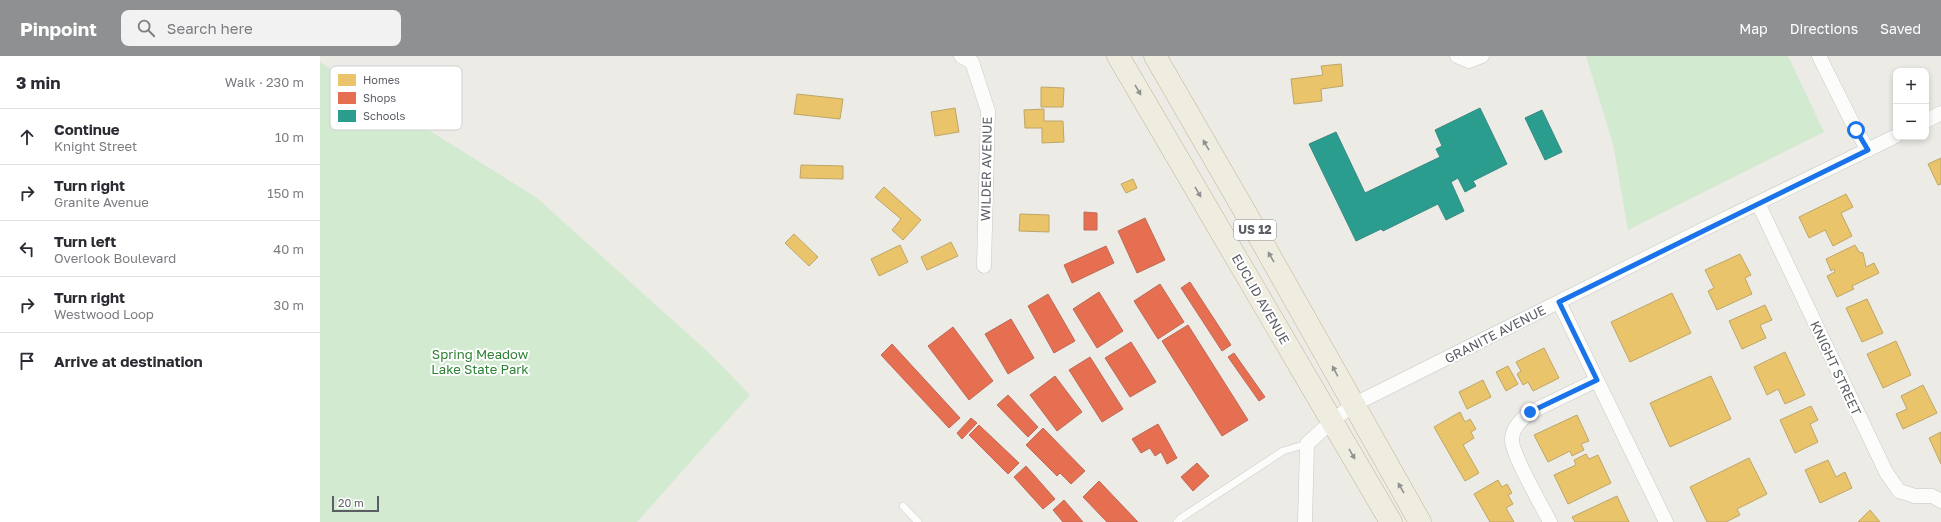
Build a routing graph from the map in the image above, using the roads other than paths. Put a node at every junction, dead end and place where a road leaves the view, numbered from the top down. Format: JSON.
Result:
{"nodes":[{"id":1,"x":1118,"y":56,"type":"edge"},
{"id":2,"x":1155,"y":56,"type":"edge"},
{"id":3,"x":1458,"y":56,"type":"edge"},
{"id":4,"x":1482,"y":56,"type":"edge"},
{"id":5,"x":1819,"y":56,"type":"edge"},
{"id":6,"x":963,"y":57,"type":"edge"},
{"id":7,"x":1941,"y":113,"type":"edge"},
{"id":8,"x":1929,"y":119,"type":"edge"},
{"id":9,"x":1893,"y":138,"type":"edge"},
{"id":10,"x":1868,"y":150,"type":"junction"},
{"id":11,"x":1758,"y":203,"type":"junction"},
{"id":12,"x":984,"y":266,"type":"dead end"},
{"id":13,"x":1559,"y":302,"type":"junction"},
{"id":14,"x":1597,"y":380,"type":"junction"},
{"id":15,"x":1353,"y":405,"type":"junction"},
{"id":16,"x":1332,"y":421,"type":"junction"},
{"id":17,"x":1307,"y":444,"type":"junction"},
{"id":18,"x":1941,"y":501,"type":"edge"},
{"id":19,"x":903,"y":506,"type":"dead end"},
{"id":20,"x":918,"y":522,"type":"edge"},
{"id":21,"x":1177,"y":522,"type":"edge"},
{"id":22,"x":1305,"y":522,"type":"edge"},
{"id":23,"x":1391,"y":522,"type":"edge"},
{"id":24,"x":1420,"y":522,"type":"edge"},
{"id":25,"x":1550,"y":522,"type":"edge"},
{"id":26,"x":1666,"y":522,"type":"edge"}],
"edges":[{"from":1,"to":16,"type":"highway","name":"EUCLID AVENUE","number":"US 12","one_way":true},
{"from":15,"to":2,"type":"highway","number":"US 12","one_way":true},
{"from":3,"to":4,"type":"street"},
{"from":5,"to":10,"type":"street"},
{"from":6,"to":12,"type":"street","name":"WILDER AVENUE"},
{"from":7,"to":8,"type":"street"},
{"from":9,"to":10,"type":"street","name":"GRANITE AVENUE"},
{"from":10,"to":11,"type":"street","name":"GRANITE AVENUE"},
{"from":11,"to":13,"type":"street","name":"GRANITE AVENUE"},
{"from":11,"to":18,"type":"street","name":"KNIGHT STREET"},
{"from":13,"to":14,"type":"street"},
{"from":13,"to":15,"type":"street","name":"GRANITE AVENUE"},
{"from":14,"to":25,"type":"street"},
{"from":14,"to":26,"type":"street"},
{"from":15,"to":16,"type":"street","name":"GRANITE AVENUE"},
{"from":24,"to":15,"type":"highway","number":"US 12","one_way":true},
{"from":16,"to":17,"type":"street","name":"GRANITE AVENUE"},
{"from":16,"to":23,"type":"highway","name":"EUCLID AVENUE","number":"US 12","one_way":true},
{"from":17,"to":21,"type":"lane"},
{"from":17,"to":22,"type":"street"},
{"from":19,"to":20,"type":"lane"}]}
